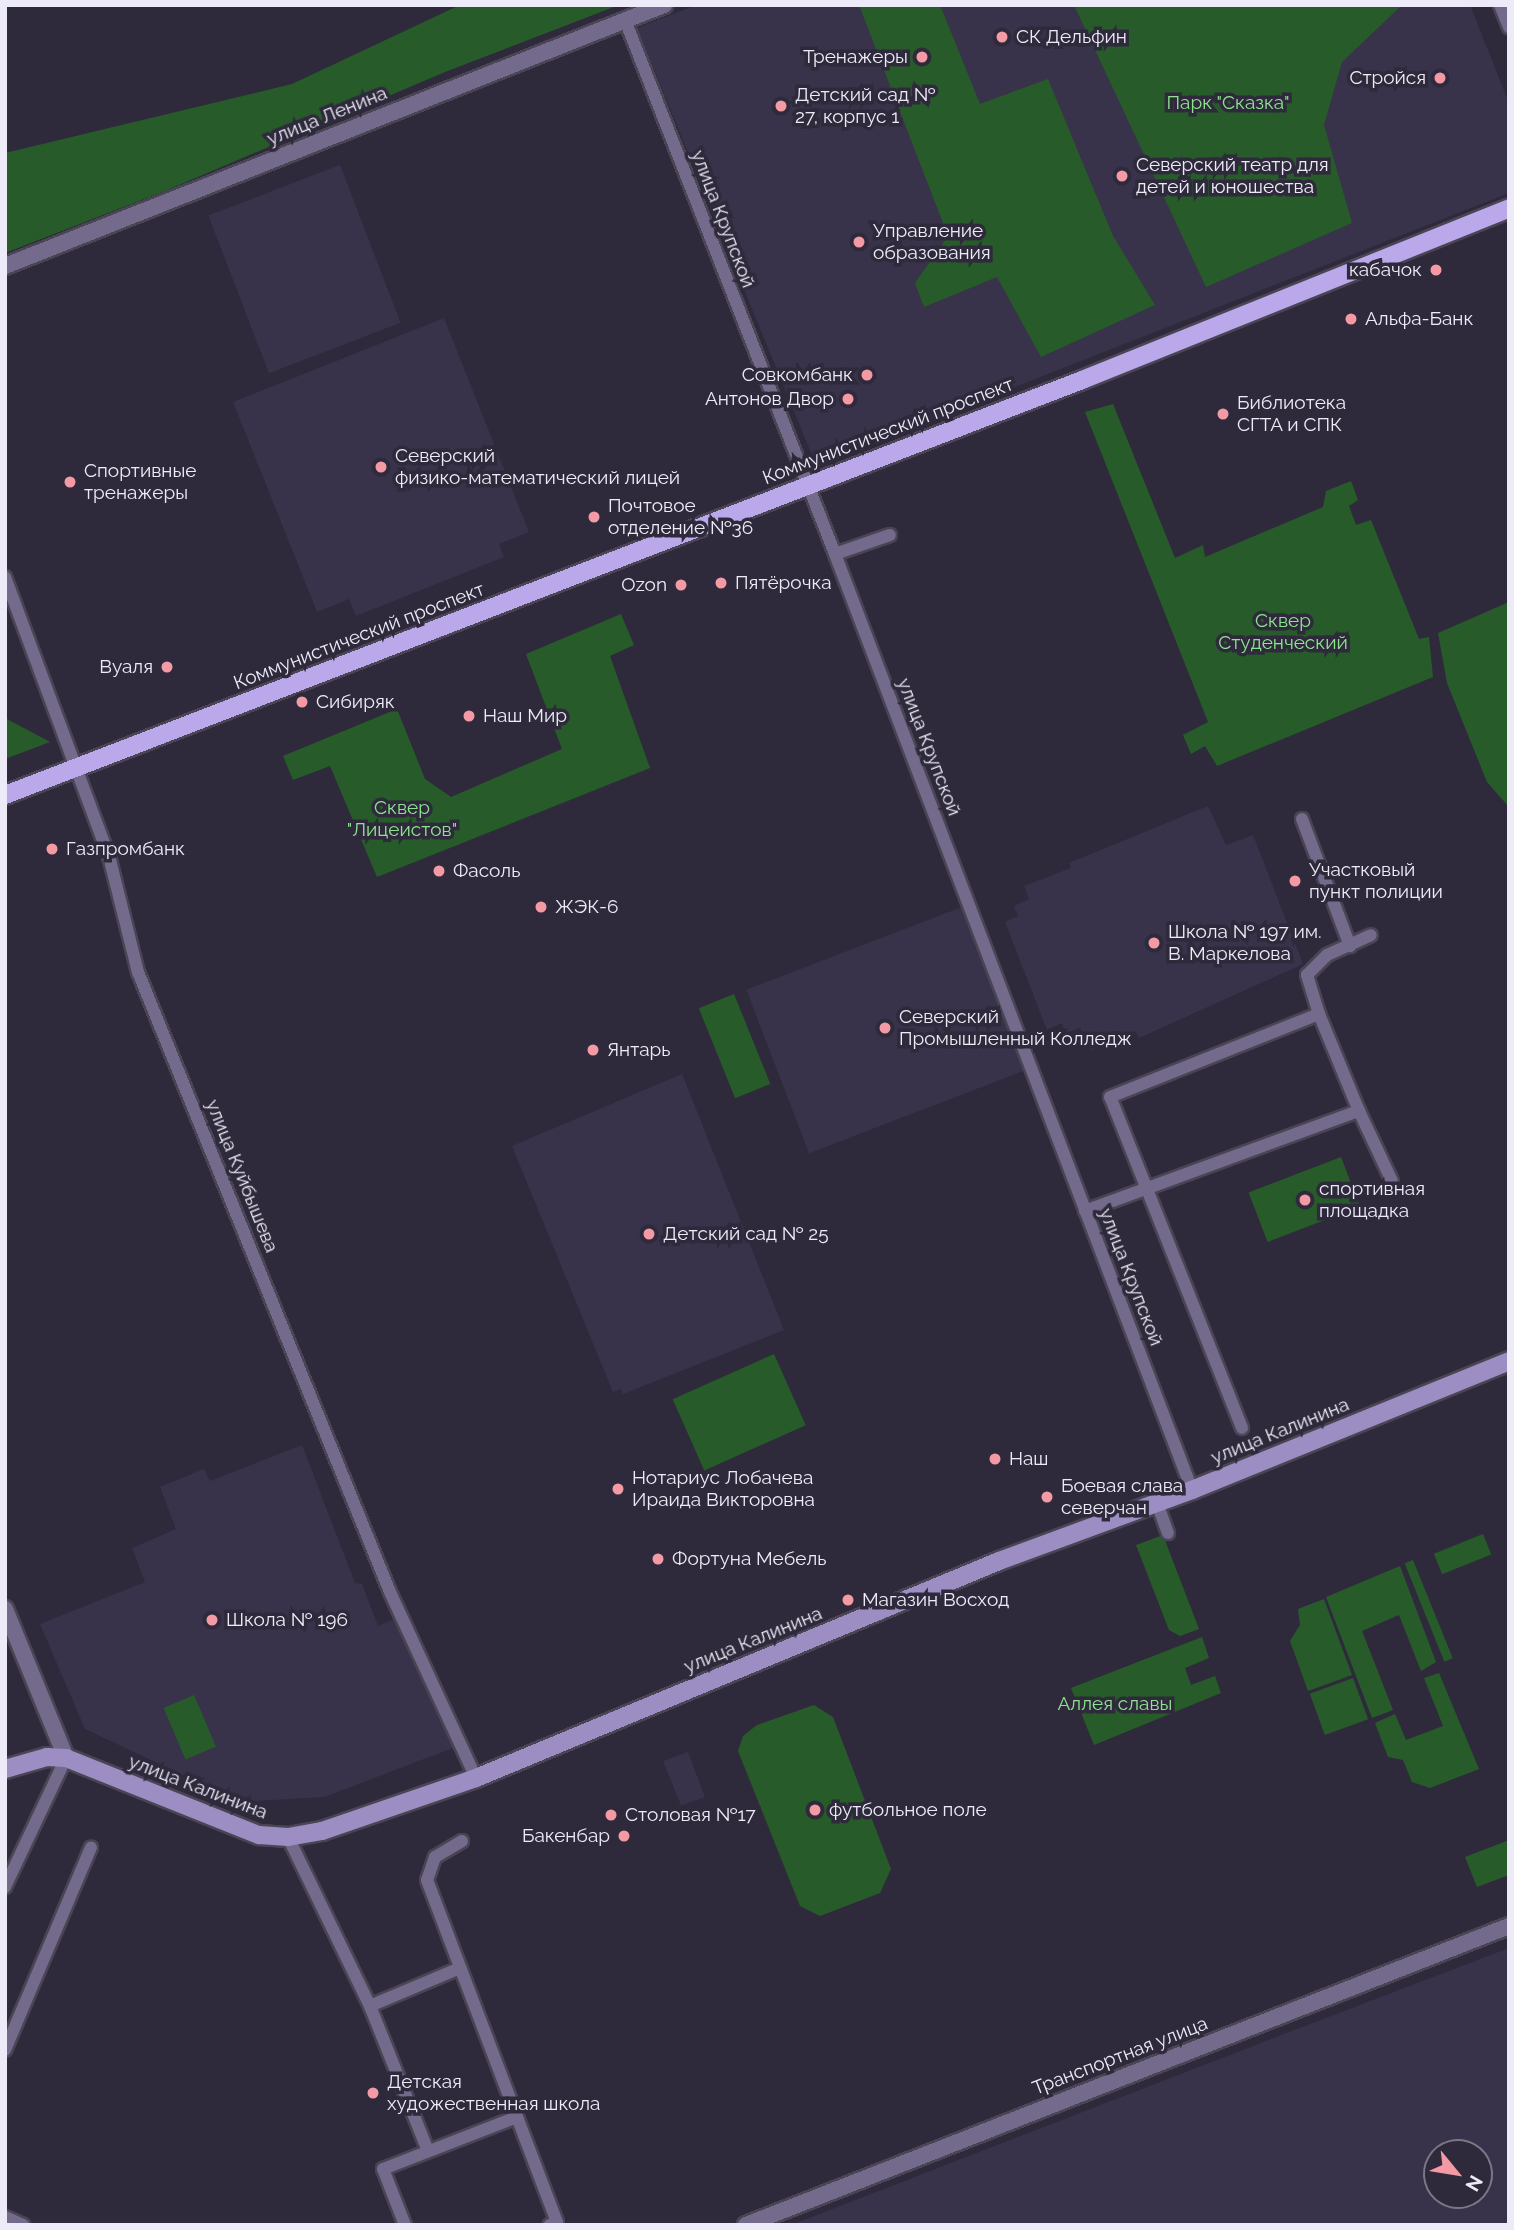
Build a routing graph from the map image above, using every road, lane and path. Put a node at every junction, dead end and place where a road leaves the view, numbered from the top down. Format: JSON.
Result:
{"nodes":[{"id":1,"x":664,"y":5,"type":"edge"},
{"id":2,"x":1500,"y":5,"type":"edge"},
{"id":3,"x":625,"y":20,"type":"junction"},
{"id":4,"x":1509,"y":27,"type":"edge"},
{"id":5,"x":1509,"y":208,"type":"edge"},
{"id":6,"x":5,"y":266,"type":"edge"},
{"id":7,"x":806,"y":484,"type":"junction"},
{"id":8,"x":890,"y":535,"type":"dead end"},
{"id":9,"x":835,"y":554,"type":"junction"},
{"id":10,"x":5,"y":577,"type":"edge"},
{"id":11,"x":78,"y":766,"type":"junction"},
{"id":12,"x":5,"y":795,"type":"edge"},
{"id":13,"x":1302,"y":819,"type":"dead end"},
{"id":14,"x":1371,"y":935,"type":"dead end"},
{"id":15,"x":1350,"y":946,"type":"junction"},
{"id":16,"x":1319,"y":1014,"type":"junction"},
{"id":17,"x":1359,"y":1111,"type":"junction"},
{"id":18,"x":1392,"y":1181,"type":"dead end"},
{"id":19,"x":1144,"y":1187,"type":"junction"},
{"id":20,"x":1085,"y":1212,"type":"junction"},
{"id":21,"x":1509,"y":1361,"type":"edge"},
{"id":22,"x":1242,"y":1428,"type":"dead end"},
{"id":23,"x":1192,"y":1490,"type":"junction"},
{"id":24,"x":1157,"y":1503,"type":"junction"},
{"id":25,"x":1168,"y":1533,"type":"dead end"},
{"id":26,"x":5,"y":1609,"type":"edge"},
{"id":27,"x":65,"y":1758,"type":"junction"},
{"id":28,"x":5,"y":1769,"type":"edge"},
{"id":29,"x":476,"y":1778,"type":"junction"},
{"id":30,"x":288,"y":1837,"type":"junction"},
{"id":31,"x":462,"y":1842,"type":"dead end"},
{"id":32,"x":91,"y":1847,"type":"dead end"},
{"id":33,"x":5,"y":1887,"type":"edge"},
{"id":34,"x":1509,"y":1926,"type":"edge"},
{"id":35,"x":460,"y":1968,"type":"junction"},
{"id":36,"x":370,"y":2006,"type":"junction"},
{"id":37,"x":5,"y":2050,"type":"edge"},
{"id":38,"x":517,"y":2117,"type":"junction"},
{"id":39,"x":428,"y":2151,"type":"junction"},
{"id":40,"x":5,"y":2217,"type":"edge"},
{"id":41,"x":23,"y":2225,"type":"edge"},
{"id":42,"x":405,"y":2225,"type":"edge"},
{"id":43,"x":550,"y":2225,"type":"edge"},
{"id":44,"x":746,"y":2225,"type":"edge"}],
"edges":[{"from":1,"to":3,"type":"street","name":"улица Ленина"},
{"from":2,"to":4,"type":"street"},
{"from":3,"to":6,"type":"street","name":"улица Ленина"},
{"from":3,"to":7,"type":"street","name":"улица Крупской"},
{"from":5,"to":7,"type":"main road","name":"Коммунистический проспект"},
{"from":7,"to":9,"type":"street","name":"улица Крупской"},
{"from":7,"to":11,"type":"main road","name":"Коммунистический проспект"},
{"from":8,"to":9,"type":"street"},
{"from":9,"to":20,"type":"street","name":"улица Крупской"},
{"from":10,"to":11,"type":"street","name":"улица Куйбышева"},
{"from":11,"to":12,"type":"main road","name":"Коммунистический проспект"},
{"from":11,"to":29,"type":"street","name":"улица Куйбышева"},
{"from":13,"to":15,"type":"street"},
{"from":14,"to":15,"type":"street"},
{"from":15,"to":16,"type":"street"},
{"from":16,"to":17,"type":"street"},
{"from":16,"to":19,"type":"street"},
{"from":17,"to":18,"type":"street"},
{"from":17,"to":19,"type":"street"},
{"from":19,"to":20,"type":"street"},
{"from":19,"to":22,"type":"street"},
{"from":20,"to":23,"type":"street","name":"улица Крупской"},
{"from":21,"to":23,"type":"main road","name":"улица Калинина"},
{"from":23,"to":24,"type":"main road","name":"улица Калинина"},
{"from":24,"to":25,"type":"street"},
{"from":24,"to":29,"type":"main road","name":"улица Калинина"},
{"from":26,"to":27,"type":"street"},
{"from":27,"to":28,"type":"main road","name":"улица Калинина"},
{"from":27,"to":30,"type":"main road","name":"улица Калинина"},
{"from":27,"to":33,"type":"street"},
{"from":29,"to":30,"type":"main road","name":"улица Калинина"},
{"from":30,"to":36,"type":"street"},
{"from":31,"to":35,"type":"street"},
{"from":32,"to":37,"type":"street"},
{"from":34,"to":44,"type":"street","name":"Транспортная улица"},
{"from":35,"to":36,"type":"street"},
{"from":35,"to":38,"type":"street"},
{"from":36,"to":39,"type":"street"},
{"from":38,"to":39,"type":"street"},
{"from":38,"to":43,"type":"street"},
{"from":39,"to":42,"type":"street"},
{"from":40,"to":41,"type":"street"}]}
